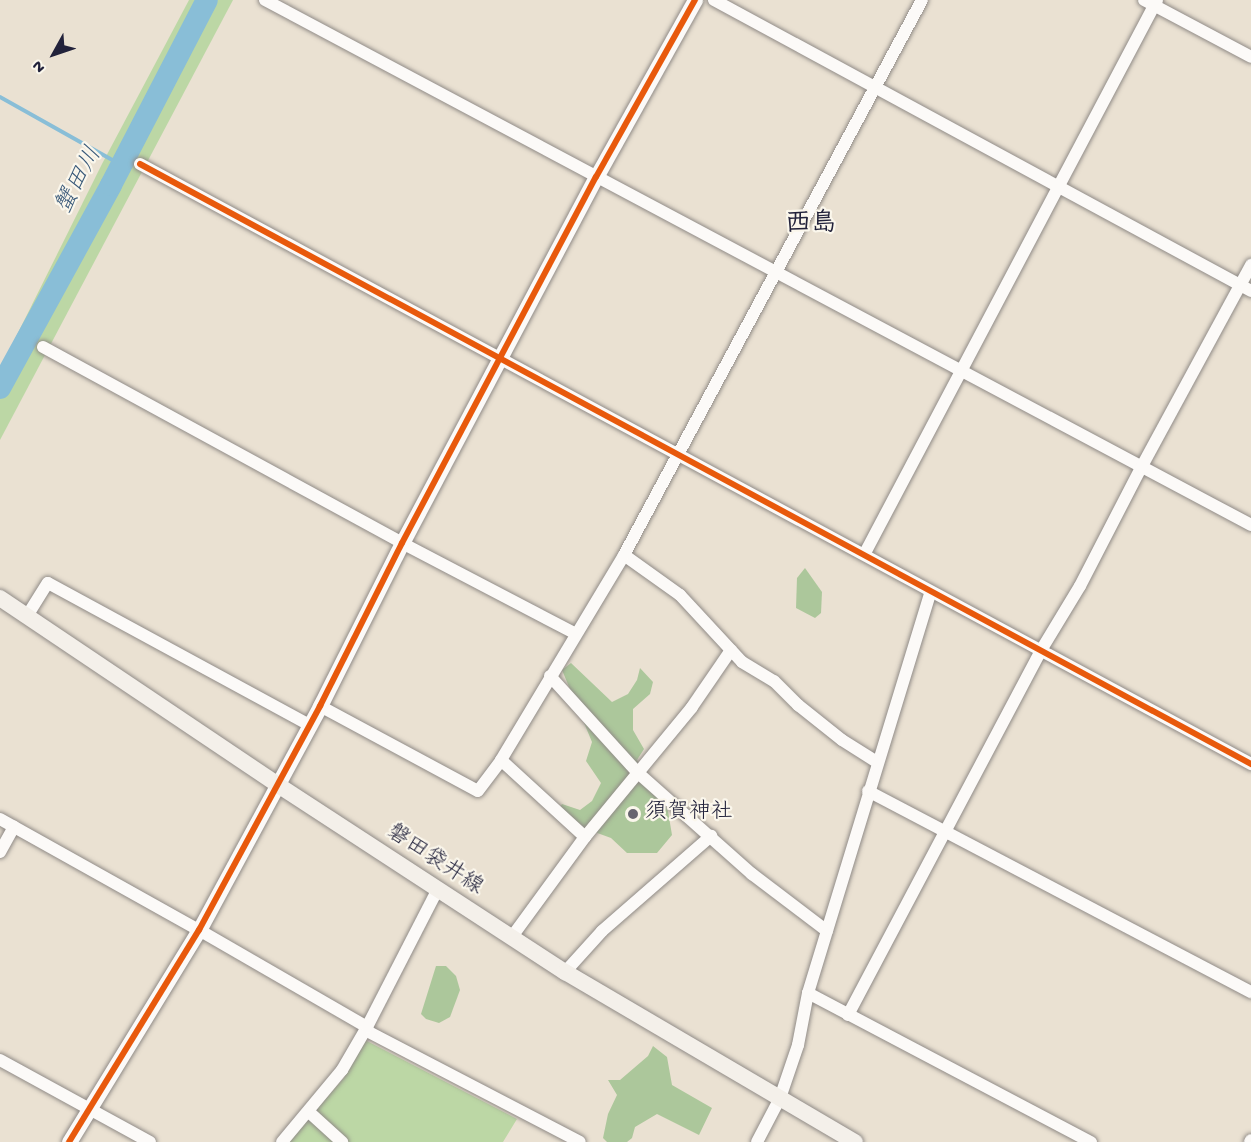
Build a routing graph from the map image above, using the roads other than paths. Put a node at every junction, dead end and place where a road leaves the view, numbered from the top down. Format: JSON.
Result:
{"nodes":[{"id":1,"x":266,"y":0,"type":"edge"},
{"id":2,"x":695,"y":0,"type":"edge"},
{"id":3,"x":714,"y":0,"type":"edge"},
{"id":4,"x":922,"y":0,"type":"edge"},
{"id":5,"x":1152,"y":2,"type":"edge"},
{"id":6,"x":1251,"y":57,"type":"edge"},
{"id":7,"x":876,"y":87,"type":"junction"},
{"id":8,"x":140,"y":164,"type":"dead end"},
{"id":9,"x":596,"y":177,"type":"junction"},
{"id":10,"x":1060,"y":188,"type":"junction"},
{"id":11,"x":1251,"y":265,"type":"edge"},
{"id":12,"x":774,"y":273,"type":"junction"},
{"id":13,"x":1246,"y":288,"type":"edge"},
{"id":14,"x":43,"y":346,"type":"dead end"},
{"id":15,"x":501,"y":359,"type":"junction"},
{"id":16,"x":962,"y":373,"type":"junction"},
{"id":17,"x":678,"y":454,"type":"junction"},
{"id":18,"x":1142,"y":466,"type":"junction"},
{"id":19,"x":1251,"y":525,"type":"edge"},
{"id":20,"x":402,"y":543,"type":"junction"},
{"id":21,"x":865,"y":553,"type":"junction"},
{"id":22,"x":624,"y":555,"type":"junction"},
{"id":23,"x":930,"y":593,"type":"junction"},
{"id":24,"x":0,"y":598,"type":"edge"},
{"id":25,"x":27,"y":616,"type":"junction"},
{"id":26,"x":576,"y":634,"type":"junction"},
{"id":27,"x":731,"y":650,"type":"junction"},
{"id":28,"x":1040,"y":652,"type":"junction"},
{"id":29,"x":550,"y":676,"type":"junction"},
{"id":30,"x":320,"y":706,"type":"junction"},
{"id":31,"x":310,"y":724,"type":"junction"},
{"id":32,"x":501,"y":760,"type":"junction"},
{"id":33,"x":877,"y":762,"type":"junction"},
{"id":34,"x":1251,"y":764,"type":"edge"},
{"id":35,"x":637,"y":772,"type":"junction"},
{"id":36,"x":278,"y":785,"type":"junction"},
{"id":37,"x":868,"y":791,"type":"junction"},
{"id":38,"x":0,"y":819,"type":"edge"},
{"id":39,"x":14,"y":827,"type":"junction"},
{"id":40,"x":945,"y":830,"type":"junction"},
{"id":41,"x":711,"y":836,"type":"junction"},
{"id":42,"x":585,"y":837,"type":"junction"},
{"id":43,"x":0,"y":852,"type":"edge"},
{"id":44,"x":437,"y":891,"type":"junction"},
{"id":45,"x":200,"y":930,"type":"junction"},
{"id":46,"x":827,"y":931,"type":"junction"},
{"id":47,"x":511,"y":938,"type":"junction"},
{"id":48,"x":565,"y":972,"type":"junction"},
{"id":49,"x":1251,"y":992,"type":"edge"},
{"id":50,"x":808,"y":993,"type":"junction"},
{"id":51,"x":848,"y":1015,"type":"junction"},
{"id":52,"x":366,"y":1029,"type":"junction"},
{"id":53,"x":0,"y":1060,"type":"edge"},
{"id":54,"x":780,"y":1098,"type":"junction"},
{"id":55,"x":88,"y":1107,"type":"junction"},
{"id":56,"x":309,"y":1112,"type":"junction"},
{"id":57,"x":69,"y":1142,"type":"edge"},
{"id":58,"x":150,"y":1142,"type":"edge"},
{"id":59,"x":282,"y":1142,"type":"edge"},
{"id":60,"x":342,"y":1142,"type":"edge"},
{"id":61,"x":580,"y":1142,"type":"edge"},
{"id":62,"x":757,"y":1142,"type":"edge"},
{"id":63,"x":855,"y":1142,"type":"edge"},
{"id":64,"x":1091,"y":1142,"type":"edge"}],
"edges":[{"from":1,"to":9,"type":"street"},
{"from":2,"to":9,"type":"street"},
{"from":3,"to":7,"type":"street"},
{"from":4,"to":7,"type":"street"},
{"from":5,"to":6,"type":"street"},
{"from":5,"to":10,"type":"street"},
{"from":7,"to":10,"type":"street"},
{"from":7,"to":12,"type":"street"},
{"from":8,"to":15,"type":"street"},
{"from":9,"to":12,"type":"street"},
{"from":9,"to":15,"type":"street"},
{"from":10,"to":13,"type":"street"},
{"from":10,"to":16,"type":"street"},
{"from":11,"to":13,"type":"street"},
{"from":12,"to":16,"type":"street"},
{"from":12,"to":17,"type":"street"},
{"from":13,"to":18,"type":"street"},
{"from":14,"to":20,"type":"street"},
{"from":15,"to":17,"type":"street"},
{"from":15,"to":20,"type":"street"},
{"from":16,"to":18,"type":"street"},
{"from":16,"to":21,"type":"street"},
{"from":17,"to":21,"type":"street"},
{"from":17,"to":22,"type":"street"},
{"from":18,"to":19,"type":"street"},
{"from":18,"to":28,"type":"street"},
{"from":20,"to":26,"type":"street"},
{"from":20,"to":30,"type":"street"},
{"from":21,"to":23,"type":"street"},
{"from":22,"to":26,"type":"street"},
{"from":22,"to":27,"type":"street"},
{"from":23,"to":28,"type":"street"},
{"from":23,"to":33,"type":"street"},
{"from":24,"to":25,"type":"main road","name":"磐田袋井線"},
{"from":25,"to":31,"type":"street"},
{"from":25,"to":36,"type":"main road","name":"磐田袋井線"},
{"from":26,"to":29,"type":"street"},
{"from":27,"to":33,"type":"street"},
{"from":27,"to":35,"type":"street"},
{"from":28,"to":34,"type":"street"},
{"from":28,"to":40,"type":"street"},
{"from":29,"to":32,"type":"street"},
{"from":29,"to":35,"type":"street"},
{"from":30,"to":31,"type":"street"},
{"from":30,"to":32,"type":"street"},
{"from":31,"to":36,"type":"street"},
{"from":32,"to":42,"type":"street"},
{"from":33,"to":37,"type":"street"},
{"from":35,"to":41,"type":"street"},
{"from":35,"to":42,"type":"street"},
{"from":36,"to":44,"type":"main road","name":"磐田袋井線"},
{"from":36,"to":45,"type":"street"},
{"from":37,"to":40,"type":"street"},
{"from":37,"to":46,"type":"street"},
{"from":38,"to":39,"type":"street"},
{"from":39,"to":43,"type":"street"},
{"from":39,"to":45,"type":"street"},
{"from":40,"to":49,"type":"street"},
{"from":40,"to":51,"type":"street"},
{"from":41,"to":46,"type":"street"},
{"from":41,"to":48,"type":"street"},
{"from":42,"to":47,"type":"street"},
{"from":44,"to":47,"type":"main road","name":"磐田袋井線"},
{"from":44,"to":52,"type":"street"},
{"from":45,"to":52,"type":"street"},
{"from":45,"to":55,"type":"street"},
{"from":46,"to":50,"type":"street"},
{"from":47,"to":48,"type":"main road","name":"磐田袋井線"},
{"from":48,"to":54,"type":"main road","name":"磐田袋井線"},
{"from":50,"to":51,"type":"street"},
{"from":50,"to":54,"type":"street"},
{"from":51,"to":64,"type":"street"},
{"from":52,"to":56,"type":"street"},
{"from":52,"to":61,"type":"street"},
{"from":53,"to":55,"type":"street"},
{"from":54,"to":62,"type":"street"},
{"from":54,"to":63,"type":"main road","name":"磐田袋井線"},
{"from":55,"to":57,"type":"street"},
{"from":55,"to":58,"type":"street"},
{"from":56,"to":59,"type":"street"},
{"from":56,"to":60,"type":"street"}]}
